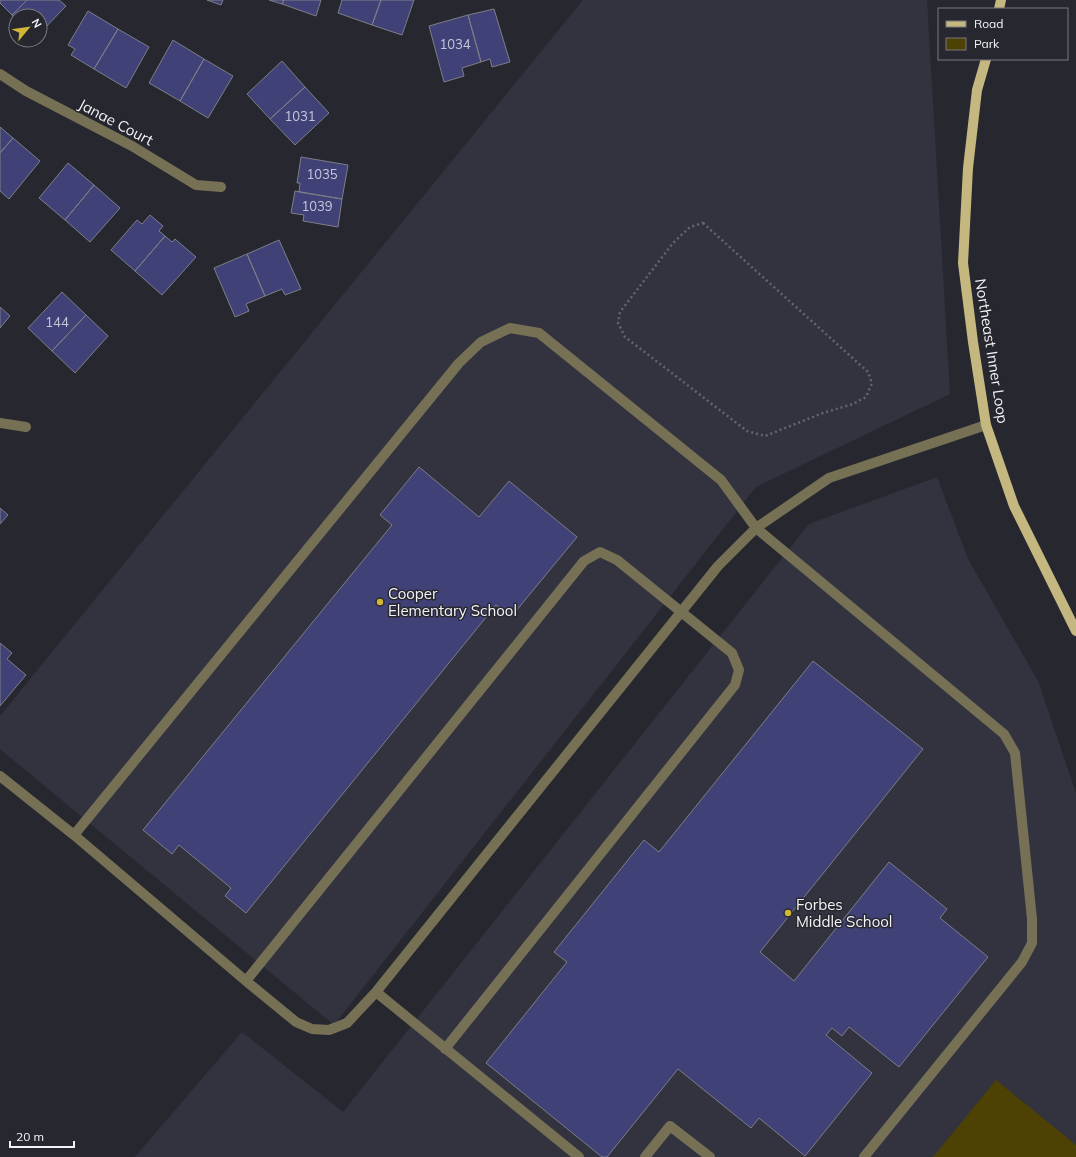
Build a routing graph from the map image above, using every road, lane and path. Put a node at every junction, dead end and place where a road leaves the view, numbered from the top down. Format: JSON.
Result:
{"nodes":[{"id":1,"x":986,"y":60,"type":"edge"},
{"id":2,"x":0,"y":74,"type":"edge"},
{"id":3,"x":222,"y":187,"type":"dead end"},
{"id":4,"x":712,"y":230,"type":"joint"},
{"id":5,"x":0,"y":423,"type":"edge"},
{"id":6,"x":986,"y":425,"type":"junction"},
{"id":7,"x":26,"y":427,"type":"dead end"},
{"id":8,"x":756,"y":528,"type":"junction"},
{"id":9,"x":681,"y":611,"type":"junction"},
{"id":10,"x":1076,"y":631,"type":"edge"},
{"id":11,"x":0,"y":776,"type":"edge"},
{"id":12,"x":74,"y":835,"type":"junction"},
{"id":13,"x":246,"y":982,"type":"junction"},
{"id":14,"x":376,"y":992,"type":"junction"},
{"id":15,"x":445,"y":1049,"type":"junction"},
{"id":16,"x":578,"y":1157,"type":"edge"},
{"id":17,"x":645,"y":1157,"type":"edge"},
{"id":18,"x":710,"y":1157,"type":"edge"},
{"id":19,"x":864,"y":1157,"type":"edge"}],
"edges":[{"from":1,"to":6,"type":"main road","name":"Northeast Inner Loop"},
{"from":2,"to":3,"type":"street","name":"Janae Court"},
{"from":4,"to":4,"type":"path"},
{"from":5,"to":7,"type":"street"},
{"from":6,"to":8,"type":"street"},
{"from":6,"to":10,"type":"main road","name":"Northeast Inner Loop"},
{"from":8,"to":9,"type":"street"},
{"from":8,"to":12,"type":"street"},
{"from":8,"to":19,"type":"street"},
{"from":9,"to":13,"type":"street"},
{"from":9,"to":14,"type":"street"},
{"from":9,"to":15,"type":"street"},
{"from":11,"to":12,"type":"street"},
{"from":12,"to":13,"type":"street"},
{"from":13,"to":14,"type":"street"},
{"from":14,"to":15,"type":"street"},
{"from":15,"to":16,"type":"street"},
{"from":17,"to":18,"type":"street"}]}
